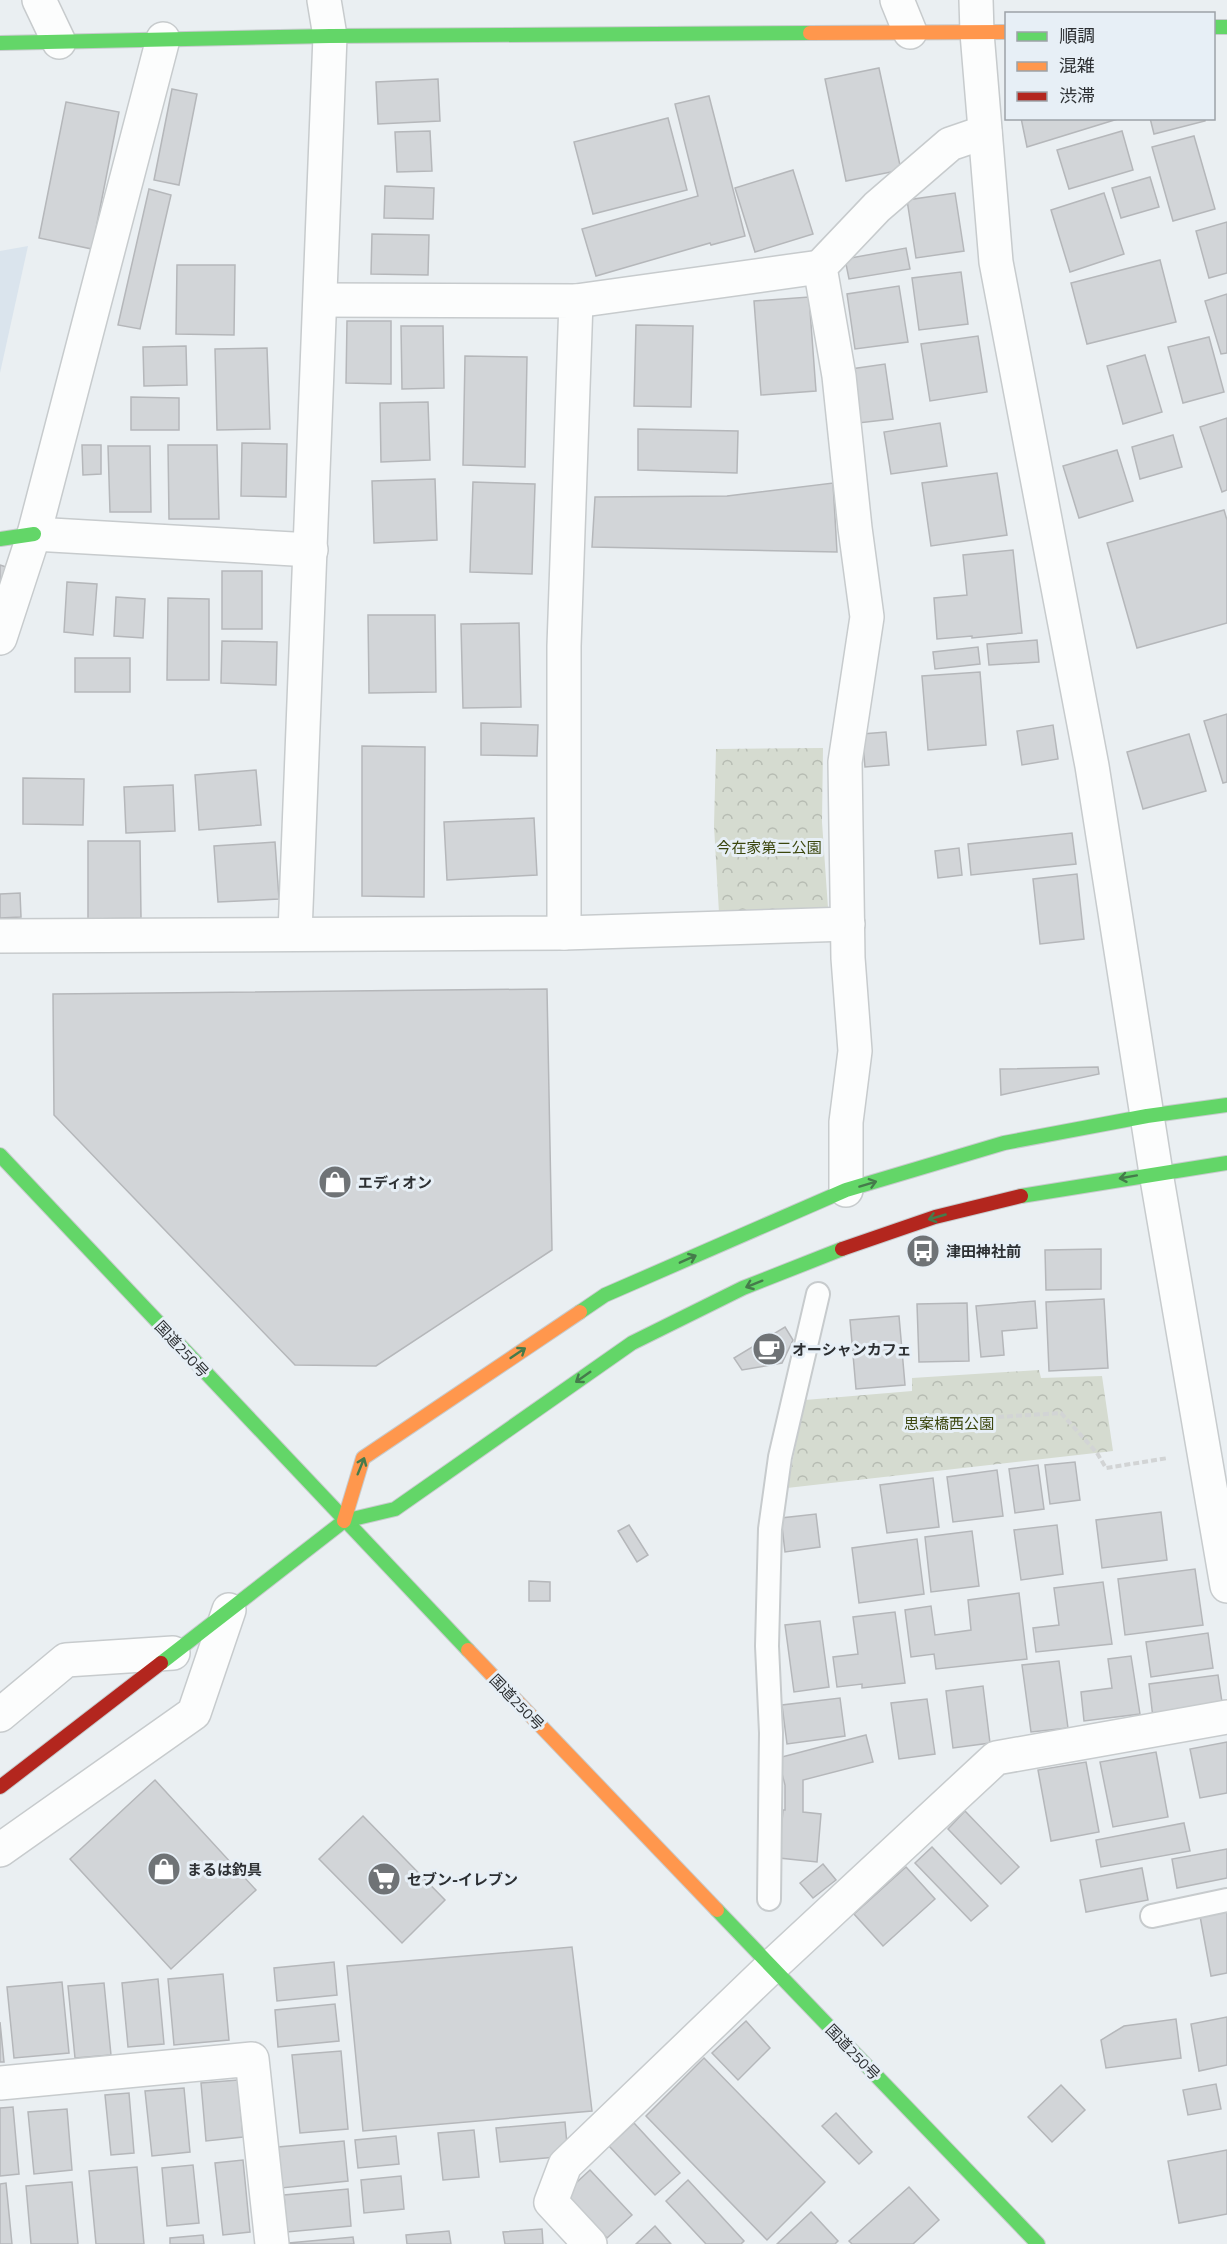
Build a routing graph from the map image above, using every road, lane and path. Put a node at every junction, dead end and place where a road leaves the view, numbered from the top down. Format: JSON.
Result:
{"nodes":[{"id":1,"x":39,"y":0,"type":"edge"},
{"id":2,"x":324,"y":0,"type":"edge"},
{"id":3,"x":897,"y":0,"type":"edge"},
{"id":4,"x":976,"y":0,"type":"edge"},
{"id":5,"x":910,"y":32,"type":"junction"},
{"id":6,"x":992,"y":33,"type":"edge"},
{"id":7,"x":330,"y":36,"type":"junction"},
{"id":8,"x":163,"y":39,"type":"junction"},
{"id":9,"x":59,"y":42,"type":"junction"},
{"id":10,"x":0,"y":43,"type":"edge"},
{"id":11,"x":985,"y":132,"type":"junction"},
{"id":12,"x":820,"y":267,"type":"junction"},
{"id":13,"x":321,"y":300,"type":"junction"},
{"id":14,"x":576,"y":301,"type":"junction"},
{"id":15,"x":34,"y":534,"type":"junction"},
{"id":16,"x":0,"y":539,"type":"edge"},
{"id":17,"x":311,"y":550,"type":"junction"},
{"id":18,"x":0,"y":638,"type":"edge"},
{"id":19,"x":848,"y":924,"type":"junction"},
{"id":20,"x":296,"y":933,"type":"junction"},
{"id":21,"x":564,"y":933,"type":"junction"},
{"id":22,"x":0,"y":936,"type":"edge"},
{"id":23,"x":1227,"y":1105,"type":"edge"},
{"id":24,"x":1148,"y":1116,"type":"junction"},
{"id":25,"x":0,"y":1155,"type":"edge"},
{"id":26,"x":1227,"y":1162,"type":"edge"},
{"id":27,"x":1156,"y":1173,"type":"junction"},
{"id":28,"x":846,"y":1190,"type":"junction"},
{"id":29,"x":818,"y":1294,"type":"dead end"},
{"id":30,"x":998,"y":1417,"type":"dead end"},
{"id":31,"x":1204,"y":1453,"type":"junction"},
{"id":32,"x":344,"y":1521,"type":"junction"},
{"id":33,"x":1227,"y":1586,"type":"edge"},
{"id":34,"x":229,"y":1610,"type":"junction"},
{"id":35,"x":173,"y":1653,"type":"junction"},
{"id":36,"x":0,"y":1715,"type":"edge"},
{"id":37,"x":1227,"y":1717,"type":"edge"},
{"id":38,"x":0,"y":1787,"type":"edge"},
{"id":39,"x":0,"y":1850,"type":"edge"},
{"id":40,"x":769,"y":1899,"type":"dead end"},
{"id":41,"x":1227,"y":1900,"type":"edge"},
{"id":42,"x":1152,"y":1916,"type":"dead end"},
{"id":43,"x":771,"y":1967,"type":"junction"},
{"id":44,"x":0,"y":2083,"type":"edge"},
{"id":45,"x":272,"y":2244,"type":"edge"},
{"id":46,"x":590,"y":2244,"type":"edge"},
{"id":47,"x":1038,"y":2244,"type":"edge"}],
"edges":[{"from":1,"to":9,"type":"street"},
{"from":2,"to":7,"type":"street"},
{"from":3,"to":5,"type":"street"},
{"from":4,"to":6,"type":"street"},
{"from":5,"to":6,"type":"main road"},
{"from":5,"to":7,"type":"main road"},
{"from":6,"to":11,"type":"street"},
{"from":7,"to":8,"type":"main road"},
{"from":7,"to":13,"type":"street"},
{"from":8,"to":9,"type":"main road"},
{"from":8,"to":15,"type":"street"},
{"from":9,"to":10,"type":"main road"},
{"from":11,"to":12,"type":"street"},
{"from":11,"to":24,"type":"street"},
{"from":12,"to":14,"type":"street"},
{"from":12,"to":19,"type":"street"},
{"from":13,"to":14,"type":"street"},
{"from":13,"to":17,"type":"street"},
{"from":14,"to":21,"type":"street"},
{"from":15,"to":16,"type":"main road"},
{"from":15,"to":17,"type":"street"},
{"from":15,"to":18,"type":"street"},
{"from":17,"to":20,"type":"street"},
{"from":19,"to":21,"type":"street"},
{"from":19,"to":28,"type":"street"},
{"from":20,"to":21,"type":"street"},
{"from":20,"to":22,"type":"street"},
{"from":23,"to":24,"type":"main road"},
{"from":24,"to":27,"type":"street"},
{"from":28,"to":24,"type":"main road","one_way":true},
{"from":25,"to":32,"type":"main road","name":"国道250号"},
{"from":26,"to":27,"type":"main road"},
{"from":27,"to":31,"type":"street"},
{"from":27,"to":32,"type":"main road","one_way":true},
{"from":32,"to":28,"type":"main road","one_way":true},
{"from":29,"to":40,"type":"lane"},
{"from":30,"to":31,"type":"path"},
{"from":31,"to":33,"type":"street"},
{"from":32,"to":34,"type":"main road"},
{"from":32,"to":43,"type":"main road","name":"国道250号"},
{"from":34,"to":35,"type":"main road"},
{"from":34,"to":39,"type":"street"},
{"from":35,"to":36,"type":"street"},
{"from":35,"to":38,"type":"main road"},
{"from":37,"to":43,"type":"street"},
{"from":41,"to":42,"type":"lane"},
{"from":43,"to":46,"type":"street"},
{"from":43,"to":47,"type":"main road","name":"国道250号"},
{"from":44,"to":45,"type":"street"}]}
